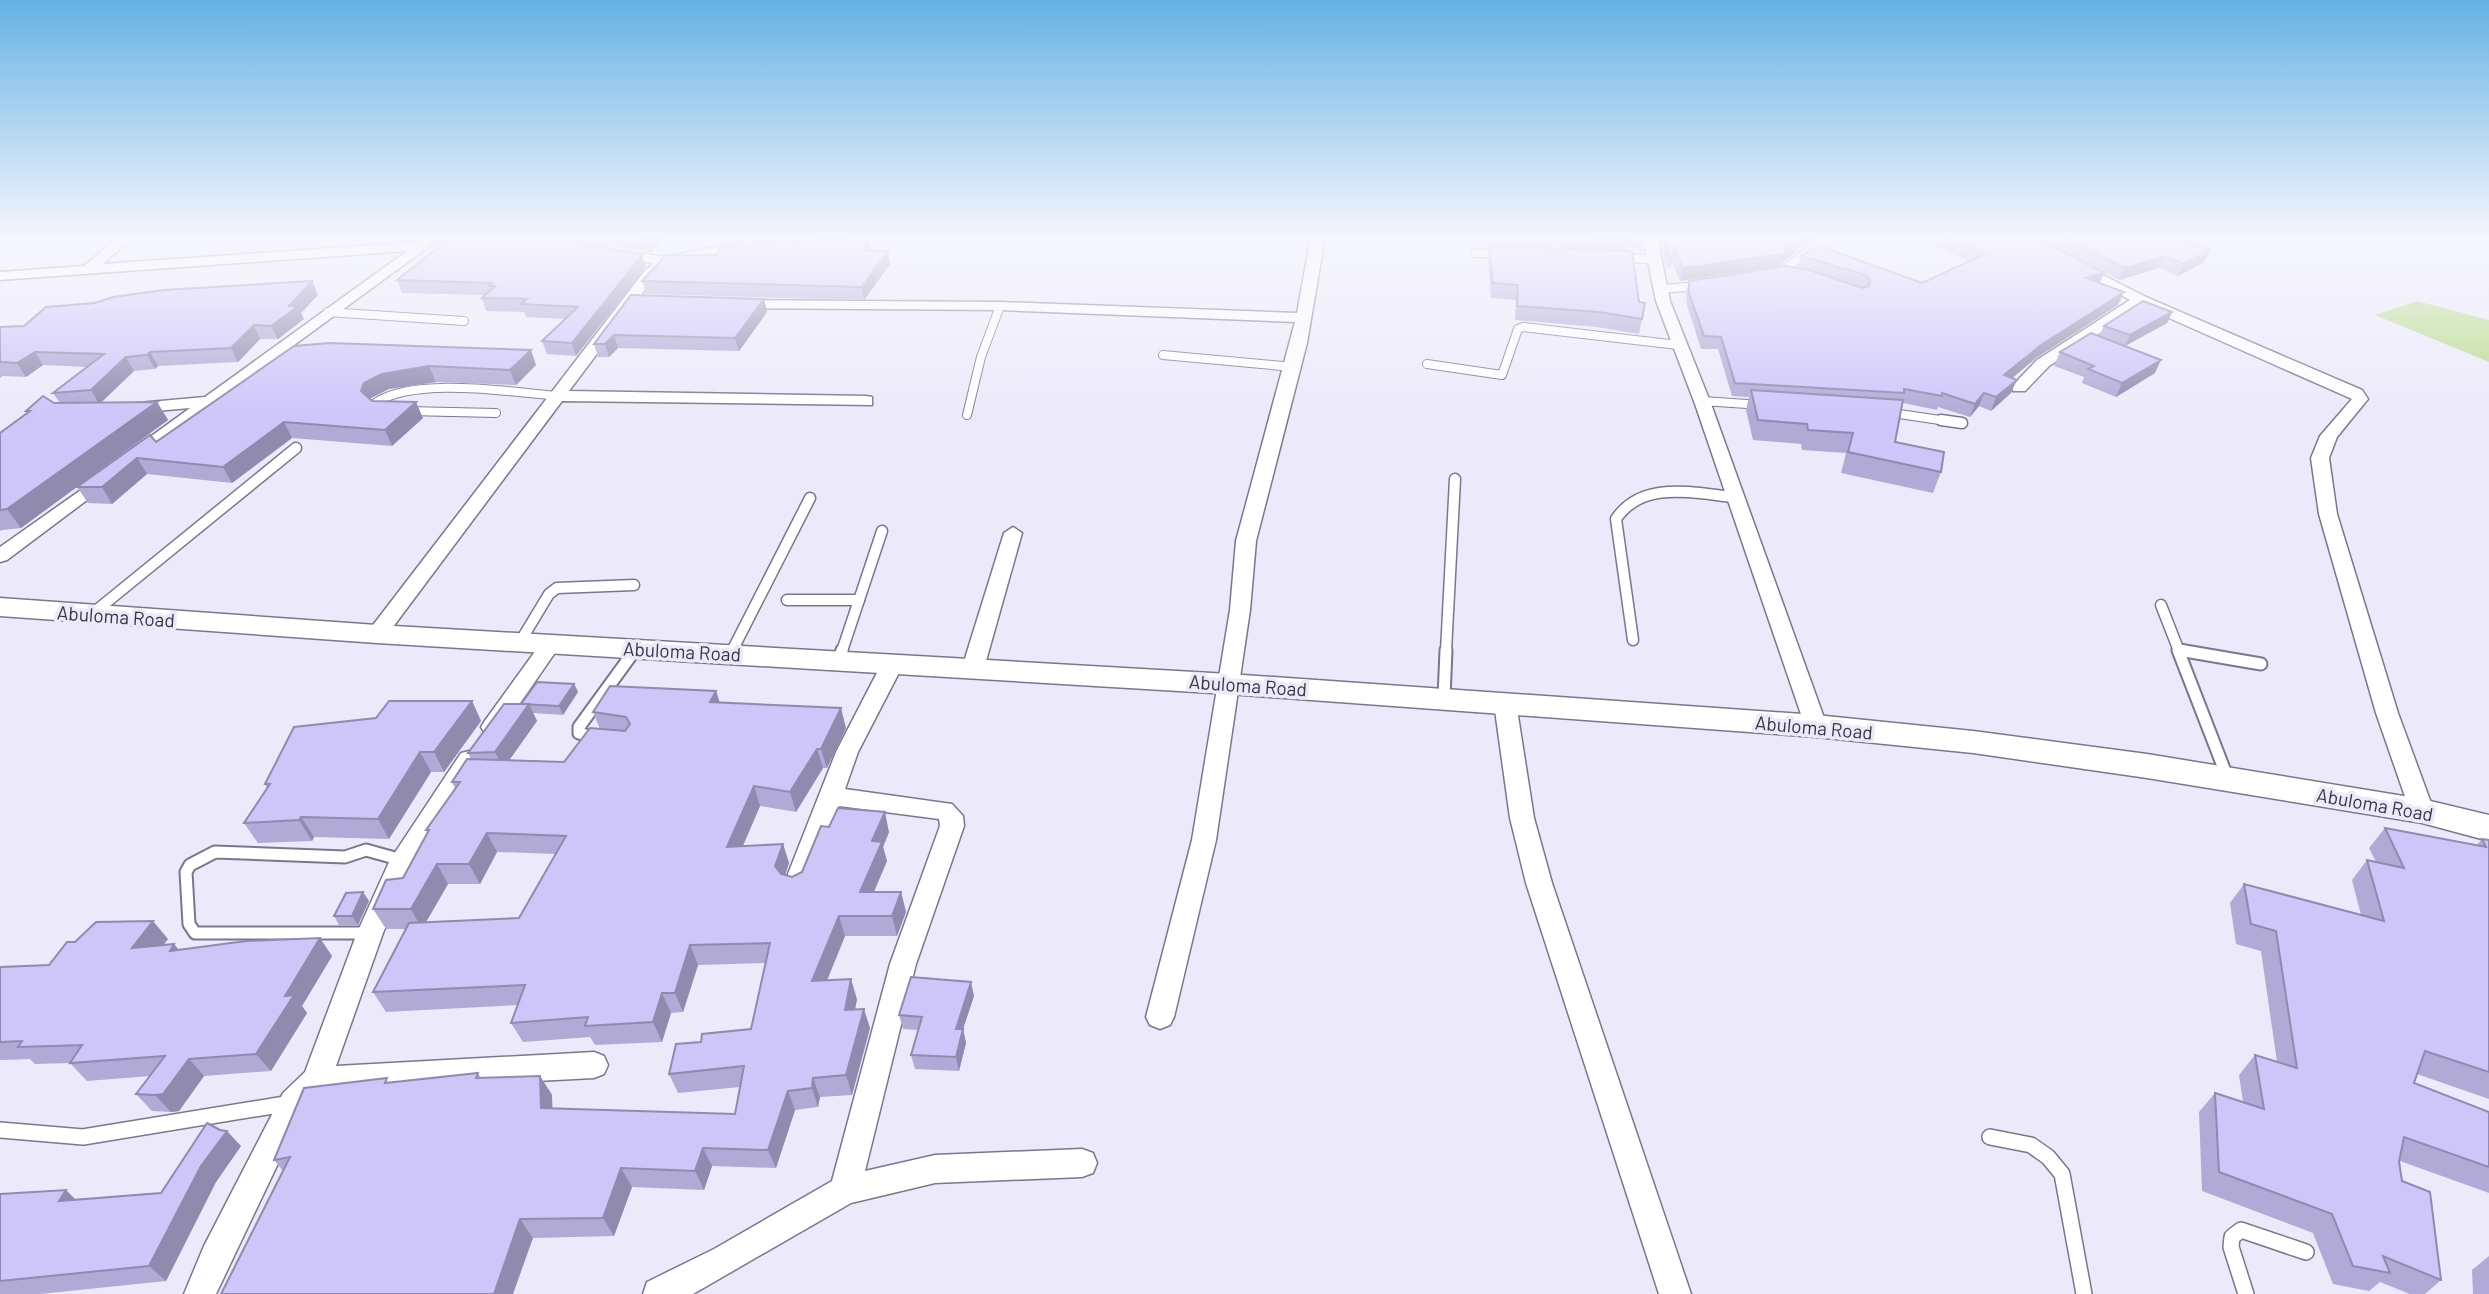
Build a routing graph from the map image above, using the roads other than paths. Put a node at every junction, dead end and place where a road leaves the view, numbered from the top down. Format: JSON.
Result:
{"nodes":[{"id":1,"x":349,"y":297,"type":"edge"},
{"id":2,"x":639,"y":297,"type":"edge"},
{"id":3,"x":1307,"y":297,"type":"edge"},
{"id":4,"x":1664,"y":297,"type":"edge"},
{"id":5,"x":2136,"y":297,"type":"edge"},
{"id":6,"x":2141,"y":300,"type":"junction"},
{"id":7,"x":728,"y":304,"type":"edge"},
{"id":8,"x":1000,"y":306,"type":"junction"},
{"id":9,"x":328,"y":312,"type":"junction"},
{"id":10,"x":1304,"y":318,"type":"junction"},
{"id":11,"x":464,"y":321,"type":"dead end"},
{"id":12,"x":1678,"y":345,"type":"junction"},
{"id":13,"x":1163,"y":355,"type":"dead end"},
{"id":14,"x":1427,"y":364,"type":"dead end"},
{"id":15,"x":1293,"y":367,"type":"junction"},
{"id":16,"x":2019,"y":388,"type":"edge"},
{"id":17,"x":558,"y":396,"type":"junction"},
{"id":18,"x":208,"y":401,"type":"junction"},
{"id":19,"x":866,"y":401,"type":"dead end"},
{"id":20,"x":1702,"y":401,"type":"junction"},
{"id":21,"x":1768,"y":405,"type":"edge"},
{"id":22,"x":117,"y":409,"type":"edge"},
{"id":23,"x":1872,"y":411,"type":"edge"},
{"id":24,"x":496,"y":414,"type":"dead end"},
{"id":25,"x":967,"y":415,"type":"dead end"},
{"id":26,"x":1962,"y":423,"type":"dead end"},
{"id":27,"x":296,"y":448,"type":"dead end"},
{"id":28,"x":1455,"y":480,"type":"dead end"},
{"id":29,"x":1733,"y":497,"type":"junction"},
{"id":30,"x":810,"y":498,"type":"dead end"},
{"id":31,"x":882,"y":531,"type":"dead end"},
{"id":32,"x":1013,"y":533,"type":"dead end"},
{"id":33,"x":0,"y":556,"type":"edge"},
{"id":34,"x":634,"y":585,"type":"dead end"},
{"id":35,"x":787,"y":600,"type":"dead end"},
{"id":36,"x":859,"y":600,"type":"junction"},
{"id":37,"x":2161,"y":605,"type":"dead end"},
{"id":38,"x":0,"y":607,"type":"edge"},
{"id":39,"x":92,"y":614,"type":"junction"},
{"id":40,"x":377,"y":634,"type":"junction"},
{"id":41,"x":1633,"y":640,"type":"dead end"},
{"id":42,"x":520,"y":642,"type":"junction"},
{"id":43,"x":551,"y":644,"type":"junction"},
{"id":44,"x":636,"y":649,"type":"junction"},
{"id":45,"x":2179,"y":650,"type":"junction"},
{"id":46,"x":731,"y":654,"type":"junction"},
{"id":47,"x":839,"y":660,"type":"junction"},
{"id":48,"x":893,"y":663,"type":"junction"},
{"id":49,"x":2261,"y":664,"type":"dead end"},
{"id":50,"x":973,"y":668,"type":"junction"},
{"id":51,"x":1229,"y":684,"type":"junction"},
{"id":52,"x":1444,"y":698,"type":"junction"},
{"id":53,"x":1505,"y":703,"type":"junction"},
{"id":54,"x":1816,"y":726,"type":"junction"},
{"id":55,"x":606,"y":740,"type":"edge"},
{"id":56,"x":2228,"y":779,"type":"junction"},
{"id":57,"x":830,"y":796,"type":"junction"},
{"id":58,"x":2422,"y":811,"type":"junction"},
{"id":59,"x":2489,"y":828,"type":"edge"},
{"id":60,"x":402,"y":860,"type":"junction"},
{"id":61,"x":797,"y":884,"type":"edge"},
{"id":62,"x":370,"y":933,"type":"junction"},
{"id":63,"x":1160,"y":1017,"type":"dead end"},
{"id":64,"x":594,"y":1065,"type":"dead end"},
{"id":65,"x":317,"y":1080,"type":"junction"},
{"id":66,"x":293,"y":1102,"type":"junction"},
{"id":67,"x":0,"y":1130,"type":"edge"},
{"id":68,"x":1990,"y":1137,"type":"dead end"},
{"id":69,"x":1082,"y":1163,"type":"dead end"},
{"id":70,"x":845,"y":1190,"type":"junction"},
{"id":71,"x":2305,"y":1252,"type":"dead end"},
{"id":72,"x":200,"y":1294,"type":"edge"},
{"id":73,"x":659,"y":1294,"type":"edge"},
{"id":74,"x":1675,"y":1294,"type":"edge"},
{"id":75,"x":2084,"y":1294,"type":"edge"},
{"id":76,"x":2246,"y":1294,"type":"edge"}],
"edges":[{"from":1,"to":9,"type":"street"},
{"from":2,"to":17,"type":"street"},
{"from":3,"to":10,"type":"street"},
{"from":4,"to":12,"type":"street"},
{"from":5,"to":6,"type":"street"},
{"from":6,"to":16,"type":"street"},
{"from":6,"to":58,"type":"street"},
{"from":7,"to":8,"type":"street"},
{"from":8,"to":10,"type":"street"},
{"from":8,"to":25,"type":"lane"},
{"from":9,"to":11,"type":"lane"},
{"from":9,"to":18,"type":"street"},
{"from":10,"to":15,"type":"street"},
{"from":12,"to":14,"type":"lane"},
{"from":12,"to":20,"type":"street"},
{"from":13,"to":15,"type":"lane"},
{"from":15,"to":51,"type":"street"},
{"from":17,"to":19,"type":"street"},
{"from":17,"to":24,"type":"lane"},
{"from":17,"to":40,"type":"street"},
{"from":18,"to":22,"type":"street"},
{"from":18,"to":33,"type":"street"},
{"from":20,"to":21,"type":"lane"},
{"from":20,"to":29,"type":"street"},
{"from":23,"to":26,"type":"lane"},
{"from":27,"to":39,"type":"lane"},
{"from":28,"to":52,"type":"lane"},
{"from":29,"to":41,"type":"lane"},
{"from":29,"to":54,"type":"street"},
{"from":30,"to":46,"type":"lane"},
{"from":31,"to":36,"type":"lane"},
{"from":32,"to":50,"type":"street"},
{"from":34,"to":42,"type":"lane"},
{"from":35,"to":36,"type":"lane"},
{"from":36,"to":47,"type":"lane"},
{"from":37,"to":45,"type":"lane"},
{"from":38,"to":39,"type":"street","name":"Abuloma Road"},
{"from":39,"to":40,"type":"street","name":"Abuloma Road"},
{"from":40,"to":42,"type":"street","name":"Abuloma Road"},
{"from":42,"to":43,"type":"street","name":"Abuloma Road"},
{"from":43,"to":44,"type":"street","name":"Abuloma Road"},
{"from":43,"to":60,"type":"street"},
{"from":44,"to":46,"type":"street","name":"Abuloma Road"},
{"from":44,"to":55,"type":"lane"},
{"from":45,"to":49,"type":"lane"},
{"from":45,"to":56,"type":"lane"},
{"from":46,"to":47,"type":"street","name":"Abuloma Road"},
{"from":47,"to":48,"type":"street","name":"Abuloma Road"},
{"from":48,"to":50,"type":"street","name":"Abuloma Road"},
{"from":48,"to":57,"type":"street"},
{"from":50,"to":51,"type":"street","name":"Abuloma Road"},
{"from":51,"to":52,"type":"street","name":"Abuloma Road"},
{"from":51,"to":63,"type":"street"},
{"from":52,"to":53,"type":"street","name":"Abuloma Road"},
{"from":53,"to":54,"type":"street","name":"Abuloma Road"},
{"from":53,"to":74,"type":"street"},
{"from":54,"to":56,"type":"street","name":"Abuloma Road"},
{"from":56,"to":58,"type":"street","name":"Abuloma Road"},
{"from":57,"to":61,"type":"street"},
{"from":57,"to":70,"type":"street"},
{"from":58,"to":59,"type":"street","name":"Abuloma Road"},
{"from":60,"to":62,"type":"street"},
{"from":60,"to":62,"type":"lane"},
{"from":62,"to":65,"type":"street"},
{"from":64,"to":65,"type":"street"},
{"from":65,"to":66,"type":"street"},
{"from":66,"to":67,"type":"lane"},
{"from":66,"to":72,"type":"street"},
{"from":68,"to":75,"type":"lane"},
{"from":69,"to":70,"type":"street"},
{"from":70,"to":73,"type":"street"},
{"from":71,"to":76,"type":"lane"}]}
